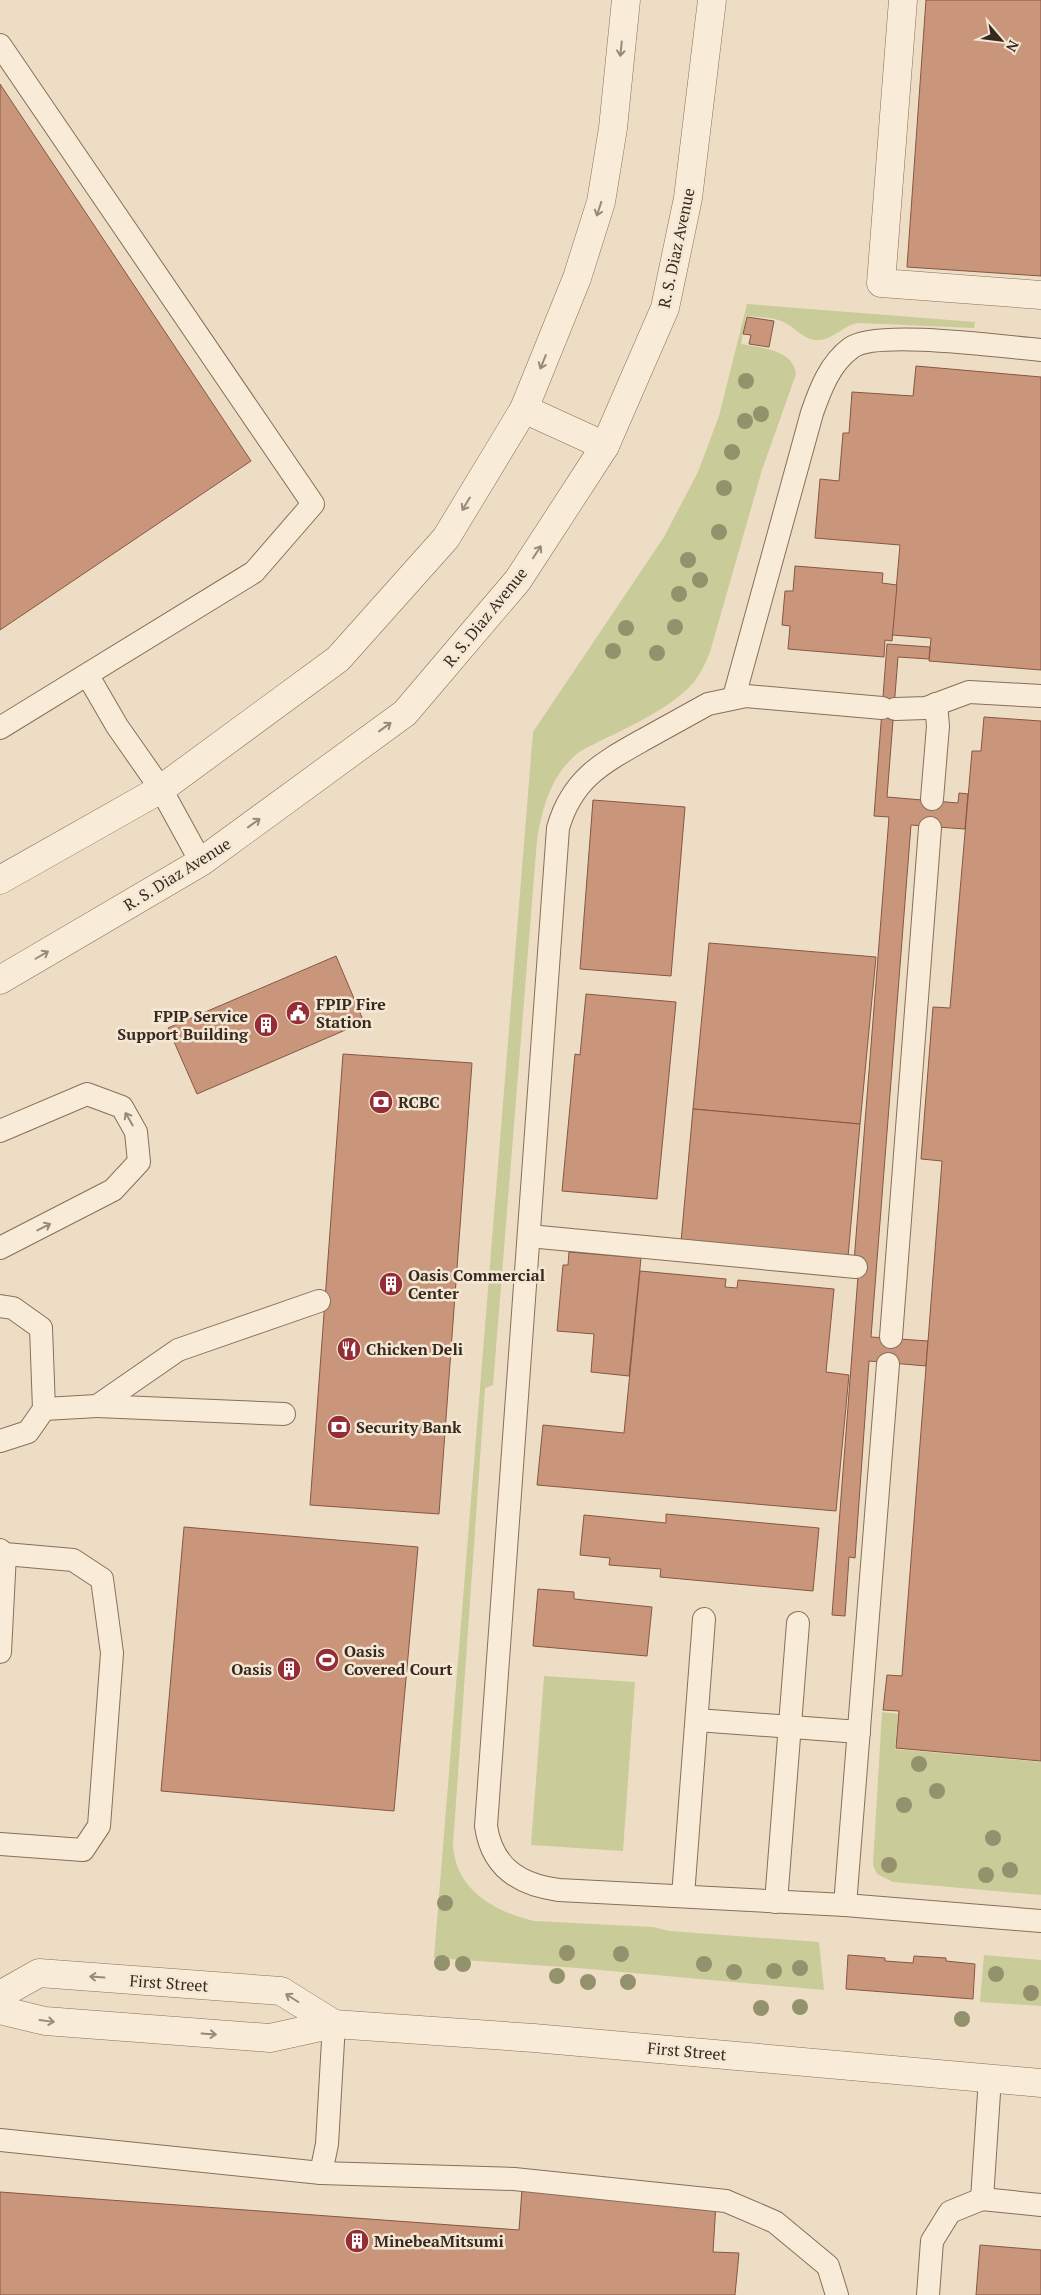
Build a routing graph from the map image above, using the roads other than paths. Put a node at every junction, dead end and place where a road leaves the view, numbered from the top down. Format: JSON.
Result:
{"nodes":[{"id":1,"x":626,"y":0,"type":"edge"},
{"id":2,"x":712,"y":0,"type":"edge"},
{"id":3,"x":903,"y":0,"type":"edge"},
{"id":4,"x":0,"y":44,"type":"edge"},
{"id":5,"x":1041,"y":295,"type":"edge"},
{"id":6,"x":1041,"y":350,"type":"edge"},
{"id":7,"x":524,"y":409,"type":"junction"},
{"id":8,"x":605,"y":446,"type":"junction"},
{"id":9,"x":88,"y":676,"type":"junction"},
{"id":10,"x":1041,"y":696,"type":"edge"},
{"id":11,"x":734,"y":697,"type":"junction"},
{"id":12,"x":936,"y":704,"type":"junction"},
{"id":13,"x":0,"y":728,"type":"edge"},
{"id":14,"x":161,"y":789,"type":"junction"},
{"id":15,"x":932,"y":799,"type":"dead end"},
{"id":16,"x":930,"y":828,"type":"dead end"},
{"id":17,"x":201,"y":862,"type":"junction"},
{"id":18,"x":0,"y":880,"type":"edge"},
{"id":19,"x":0,"y":980,"type":"edge"},
{"id":20,"x":0,"y":1131,"type":"edge"},
{"id":21,"x":529,"y":1236,"type":"junction"},
{"id":22,"x":0,"y":1248,"type":"edge"},
{"id":23,"x":877,"y":1269,"type":"junction"},
{"id":24,"x":319,"y":1301,"type":"dead end"},
{"id":25,"x":0,"y":1306,"type":"edge"},
{"id":26,"x":891,"y":1337,"type":"dead end"},
{"id":27,"x":888,"y":1364,"type":"dead end"},
{"id":28,"x":97,"y":1406,"type":"junction"},
{"id":29,"x":44,"y":1409,"type":"junction"},
{"id":30,"x":284,"y":1414,"type":"dead end"},
{"id":31,"x":0,"y":1440,"type":"edge"},
{"id":32,"x":3,"y":1552,"type":"edge"},
{"id":33,"x":704,"y":1619,"type":"dead end"},
{"id":34,"x":798,"y":1623,"type":"dead end"},
{"id":35,"x":0,"y":1652,"type":"edge"},
{"id":36,"x":697,"y":1720,"type":"junction"},
{"id":37,"x":790,"y":1727,"type":"junction"},
{"id":38,"x":859,"y":1732,"type":"junction"},
{"id":39,"x":0,"y":1844,"type":"edge"},
{"id":40,"x":683,"y":1896,"type":"junction"},
{"id":41,"x":776,"y":1902,"type":"junction"},
{"id":42,"x":845,"y":1905,"type":"junction"},
{"id":43,"x":1041,"y":1921,"type":"edge"},
{"id":44,"x":0,"y":1995,"type":"edge"},
{"id":45,"x":0,"y":2010,"type":"edge"},
{"id":46,"x":334,"y":2024,"type":"junction"},
{"id":47,"x":990,"y":2078,"type":"junction"},
{"id":48,"x":1041,"y":2083,"type":"edge"},
{"id":49,"x":0,"y":2140,"type":"edge"},
{"id":50,"x":320,"y":2173,"type":"junction"},
{"id":51,"x":982,"y":2199,"type":"junction"},
{"id":52,"x":1041,"y":2205,"type":"edge"},
{"id":53,"x":837,"y":2295,"type":"edge"},
{"id":54,"x":928,"y":2295,"type":"edge"}],
"edges":[{"from":1,"to":7,"type":"street","one_way":true},
{"from":2,"to":8,"type":"street","name":"R. S. Diaz Avenue"},
{"from":3,"to":5,"type":"street"},
{"from":4,"to":9,"type":"lane"},
{"from":6,"to":11,"type":"lane"},
{"from":7,"to":8,"type":"street"},
{"from":7,"to":14,"type":"street","one_way":true},
{"from":17,"to":8,"type":"street","name":"R. S. Diaz Avenue","one_way":true},
{"from":9,"to":13,"type":"lane"},
{"from":9,"to":14,"type":"lane"},
{"from":10,"to":12,"type":"lane"},
{"from":11,"to":12,"type":"lane"},
{"from":11,"to":21,"type":"lane"},
{"from":12,"to":15,"type":"lane"},
{"from":14,"to":17,"type":"lane"},
{"from":14,"to":18,"type":"street"},
{"from":16,"to":23,"type":"lane"},
{"from":19,"to":17,"type":"street","name":"R. S. Diaz Avenue","one_way":true},
{"from":22,"to":20,"type":"lane","one_way":true},
{"from":21,"to":23,"type":"lane"},
{"from":21,"to":40,"type":"lane"},
{"from":23,"to":26,"type":"lane"},
{"from":24,"to":28,"type":"lane"},
{"from":25,"to":29,"type":"lane"},
{"from":27,"to":38,"type":"lane"},
{"from":28,"to":29,"type":"lane"},
{"from":28,"to":30,"type":"lane"},
{"from":29,"to":31,"type":"lane"},
{"from":32,"to":35,"type":"lane"},
{"from":32,"to":39,"type":"lane"},
{"from":33,"to":36,"type":"lane"},
{"from":34,"to":37,"type":"lane"},
{"from":36,"to":37,"type":"lane"},
{"from":36,"to":40,"type":"lane"},
{"from":37,"to":38,"type":"lane"},
{"from":37,"to":41,"type":"lane"},
{"from":38,"to":42,"type":"lane"},
{"from":40,"to":41,"type":"lane"},
{"from":41,"to":42,"type":"lane"},
{"from":42,"to":43,"type":"lane"},
{"from":46,"to":44,"type":"street","name":"First Street","one_way":true},
{"from":45,"to":46,"type":"street","name":"First Street","one_way":true},
{"from":46,"to":47,"type":"street","name":"First Street"},
{"from":46,"to":50,"type":"lane"},
{"from":47,"to":48,"type":"street","name":"First Street"},
{"from":47,"to":51,"type":"lane"},
{"from":49,"to":50,"type":"lane"},
{"from":50,"to":53,"type":"lane"},
{"from":51,"to":52,"type":"lane"},
{"from":51,"to":54,"type":"lane"}]}
